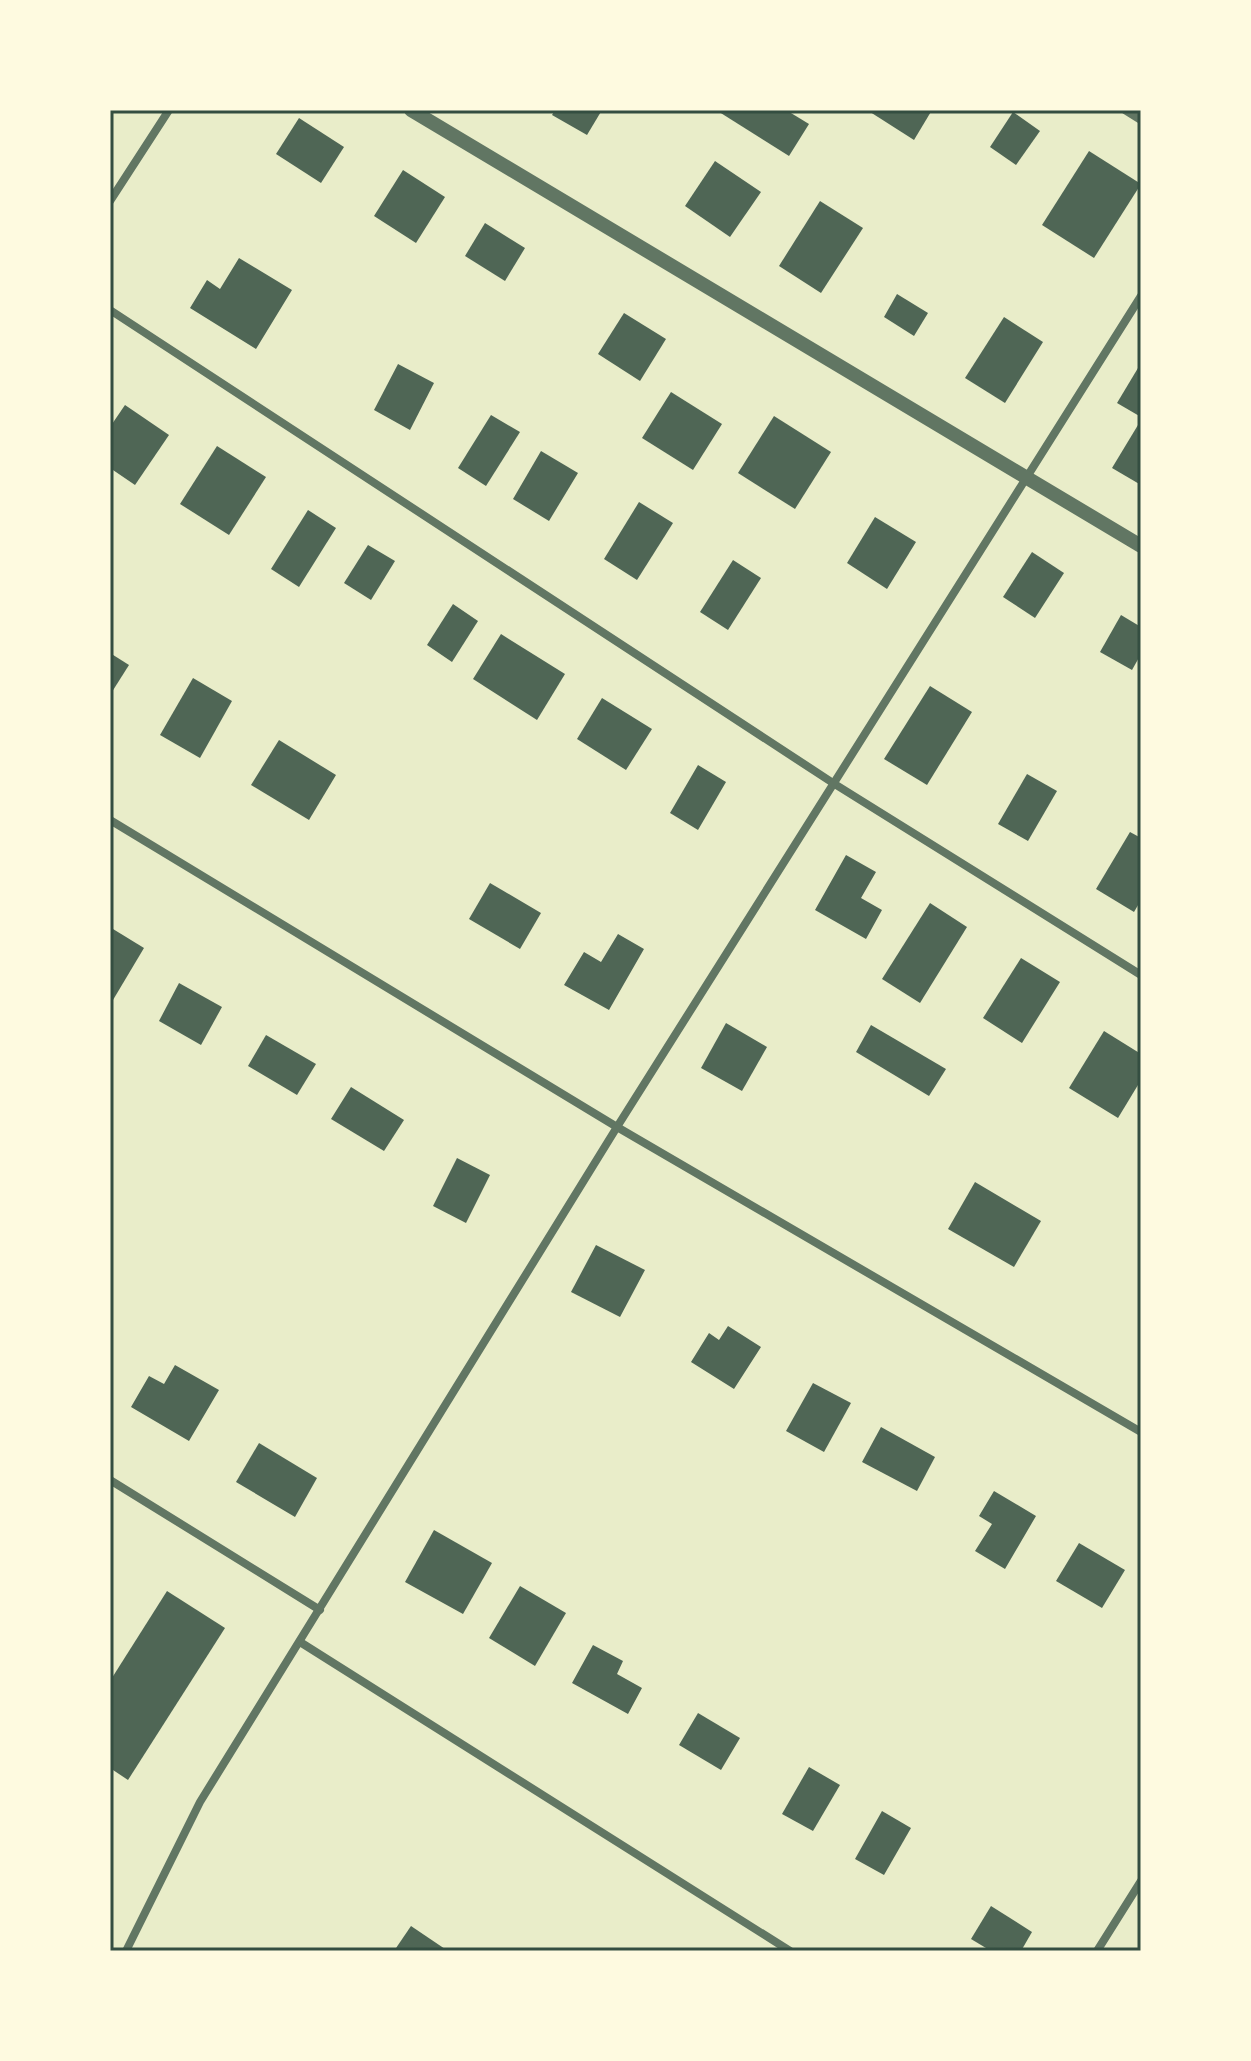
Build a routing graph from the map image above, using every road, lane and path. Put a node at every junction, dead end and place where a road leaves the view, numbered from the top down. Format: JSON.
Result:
{"nodes":[{"id":1,"x":169,"y":110,"type":"edge"},
{"id":2,"x":411,"y":110,"type":"edge"},
{"id":3,"x":1125,"y":110,"type":"edge"},
{"id":4,"x":1141,"y":120,"type":"edge"},
{"id":5,"x":110,"y":201,"type":"edge"},
{"id":6,"x":1141,"y":296,"type":"edge"},
{"id":7,"x":110,"y":310,"type":"edge"},
{"id":8,"x":1026,"y":476,"type":"junction"},
{"id":9,"x":1141,"y":546,"type":"edge"},
{"id":10,"x":833,"y":783,"type":"junction"},
{"id":11,"x":110,"y":820,"type":"edge"},
{"id":12,"x":1141,"y":975,"type":"edge"},
{"id":13,"x":617,"y":1127,"type":"junction"},
{"id":14,"x":1141,"y":1432,"type":"edge"},
{"id":15,"x":110,"y":1480,"type":"edge"},
{"id":16,"x":320,"y":1610,"type":"junction"},
{"id":17,"x":300,"y":1642,"type":"junction"},
{"id":18,"x":1141,"y":1881,"type":"edge"},
{"id":19,"x":126,"y":1951,"type":"edge"},
{"id":20,"x":790,"y":1951,"type":"edge"},
{"id":21,"x":1097,"y":1951,"type":"edge"}],
"edges":[{"from":1,"to":5,"type":"street"},
{"from":2,"to":8,"type":"street"},
{"from":3,"to":4,"type":"street"},
{"from":6,"to":8,"type":"street"},
{"from":7,"to":10,"type":"street"},
{"from":8,"to":9,"type":"street"},
{"from":8,"to":10,"type":"street"},
{"from":10,"to":12,"type":"street"},
{"from":10,"to":13,"type":"street"},
{"from":11,"to":13,"type":"street"},
{"from":13,"to":14,"type":"street"},
{"from":13,"to":16,"type":"street"},
{"from":15,"to":16,"type":"street"},
{"from":16,"to":17,"type":"street"},
{"from":17,"to":19,"type":"street"},
{"from":17,"to":20,"type":"street"},
{"from":18,"to":21,"type":"street"}]}
